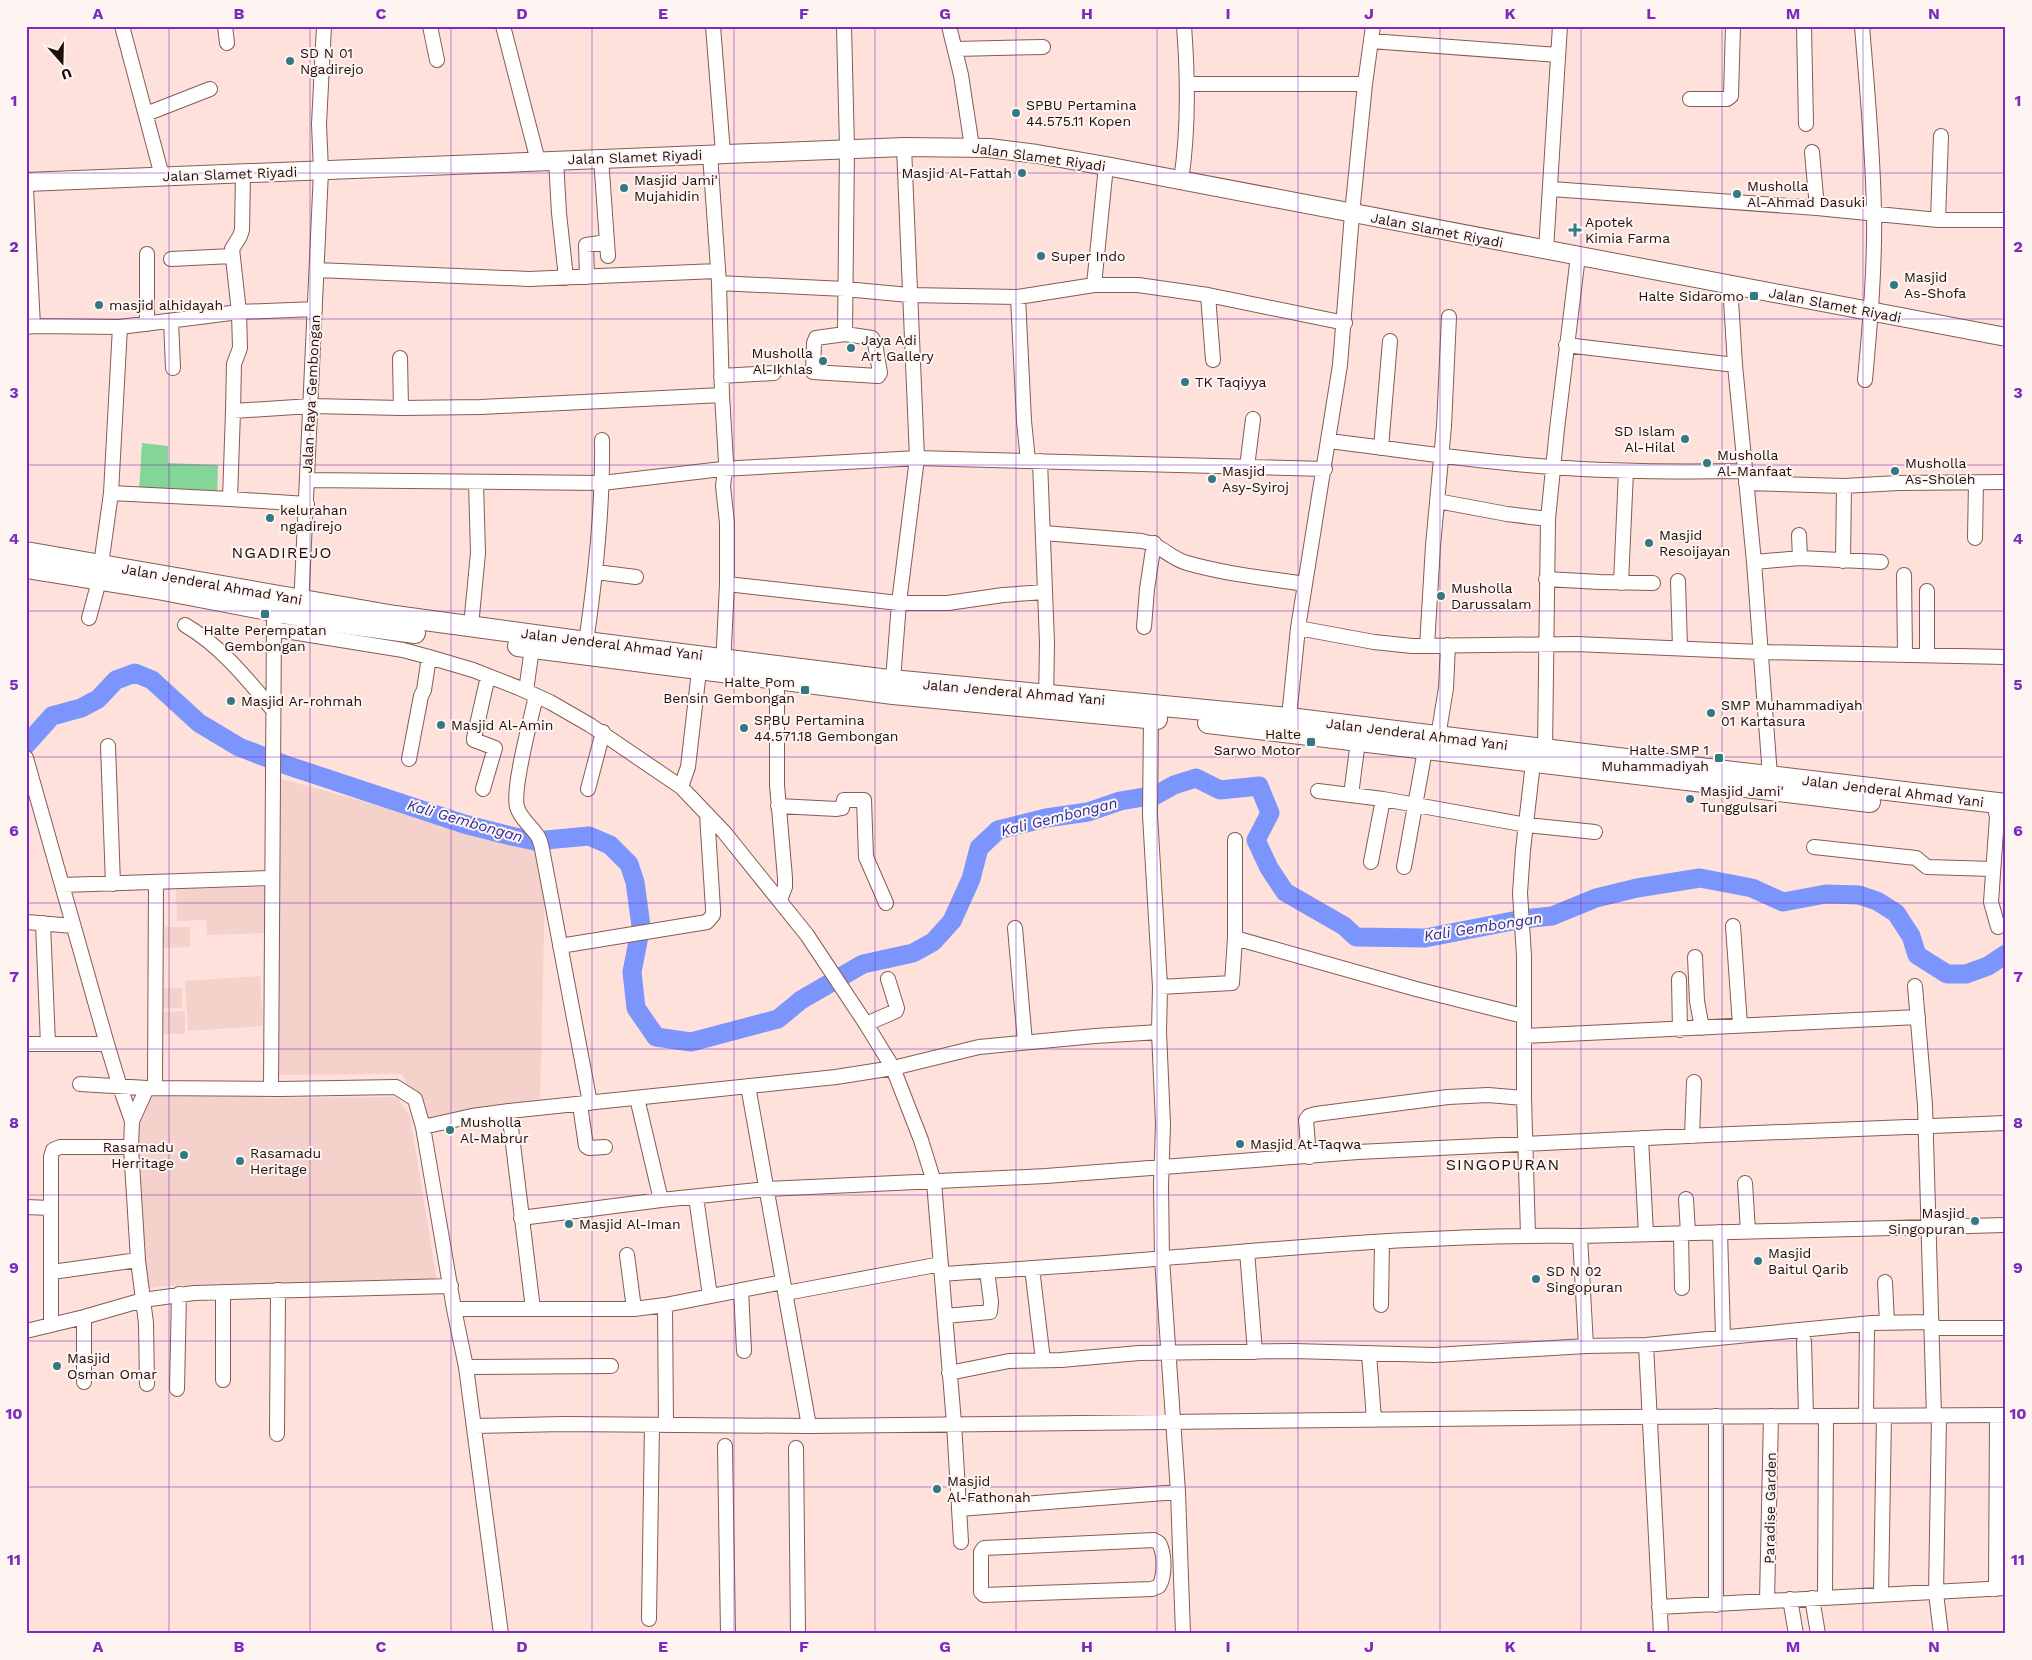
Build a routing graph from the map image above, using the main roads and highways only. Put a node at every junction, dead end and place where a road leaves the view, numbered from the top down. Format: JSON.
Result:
{"nodes":[{"id":1,"x":26,"y":182,"type":"edge"},
{"id":2,"x":2006,"y":337,"type":"edge"},
{"id":3,"x":26,"y":552,"type":"edge"},
{"id":4,"x":26,"y":568,"type":"edge"},
{"id":5,"x":100,"y":573,"type":"junction"},
{"id":6,"x":301,"y":608,"type":"junction"},
{"id":7,"x":700,"y":662,"type":"junction"},
{"id":8,"x":723,"y":665,"type":"junction"},
{"id":9,"x":1046,"y":702,"type":"junction"},
{"id":10,"x":1288,"y":725,"type":"junction"},
{"id":11,"x":1432,"y":743,"type":"junction"},
{"id":12,"x":1699,"y":776,"type":"junction"},
{"id":13,"x":2001,"y":810,"type":"edge"}],
"edges":[{"from":1,"to":2,"type":"main road","name":"Jalan Slamet Riyadi"},
{"from":3,"to":5,"type":"highway","name":"Jalan Jenderal Ahmad Yani"},
{"from":4,"to":5,"type":"highway","name":"Jalan Jenderal Ahmad Yani"},
{"from":5,"to":6,"type":"highway","name":"Jalan Jenderal Ahmad Yani"},
{"from":6,"to":7,"type":"highway","name":"Jalan Jenderal Ahmad Yani"},
{"from":6,"to":7,"type":"highway","name":"Jalan Jenderal Ahmad Yani"},
{"from":7,"to":8,"type":"highway","name":"Jalan Jenderal Ahmad Yani"},
{"from":8,"to":9,"type":"highway","name":"Jalan Jenderal Ahmad Yani"},
{"from":8,"to":9,"type":"highway","name":"Jalan Jenderal Ahmad Yani"},
{"from":9,"to":10,"type":"highway","name":"Jalan Jenderal Ahmad Yani"},
{"from":9,"to":10,"type":"highway","name":"Jalan Jenderal Ahmad Yani"},
{"from":10,"to":11,"type":"highway","name":"Jalan Jenderal Ahmad Yani"},
{"from":10,"to":11,"type":"highway","name":"Jalan Jenderal Ahmad Yani"},
{"from":11,"to":12,"type":"highway","name":"Jalan Jenderal Ahmad Yani"},
{"from":12,"to":13,"type":"highway","name":"Jalan Jenderal Ahmad Yani"},
{"from":12,"to":13,"type":"highway","name":"Jalan Jenderal Ahmad Yani"}]}
